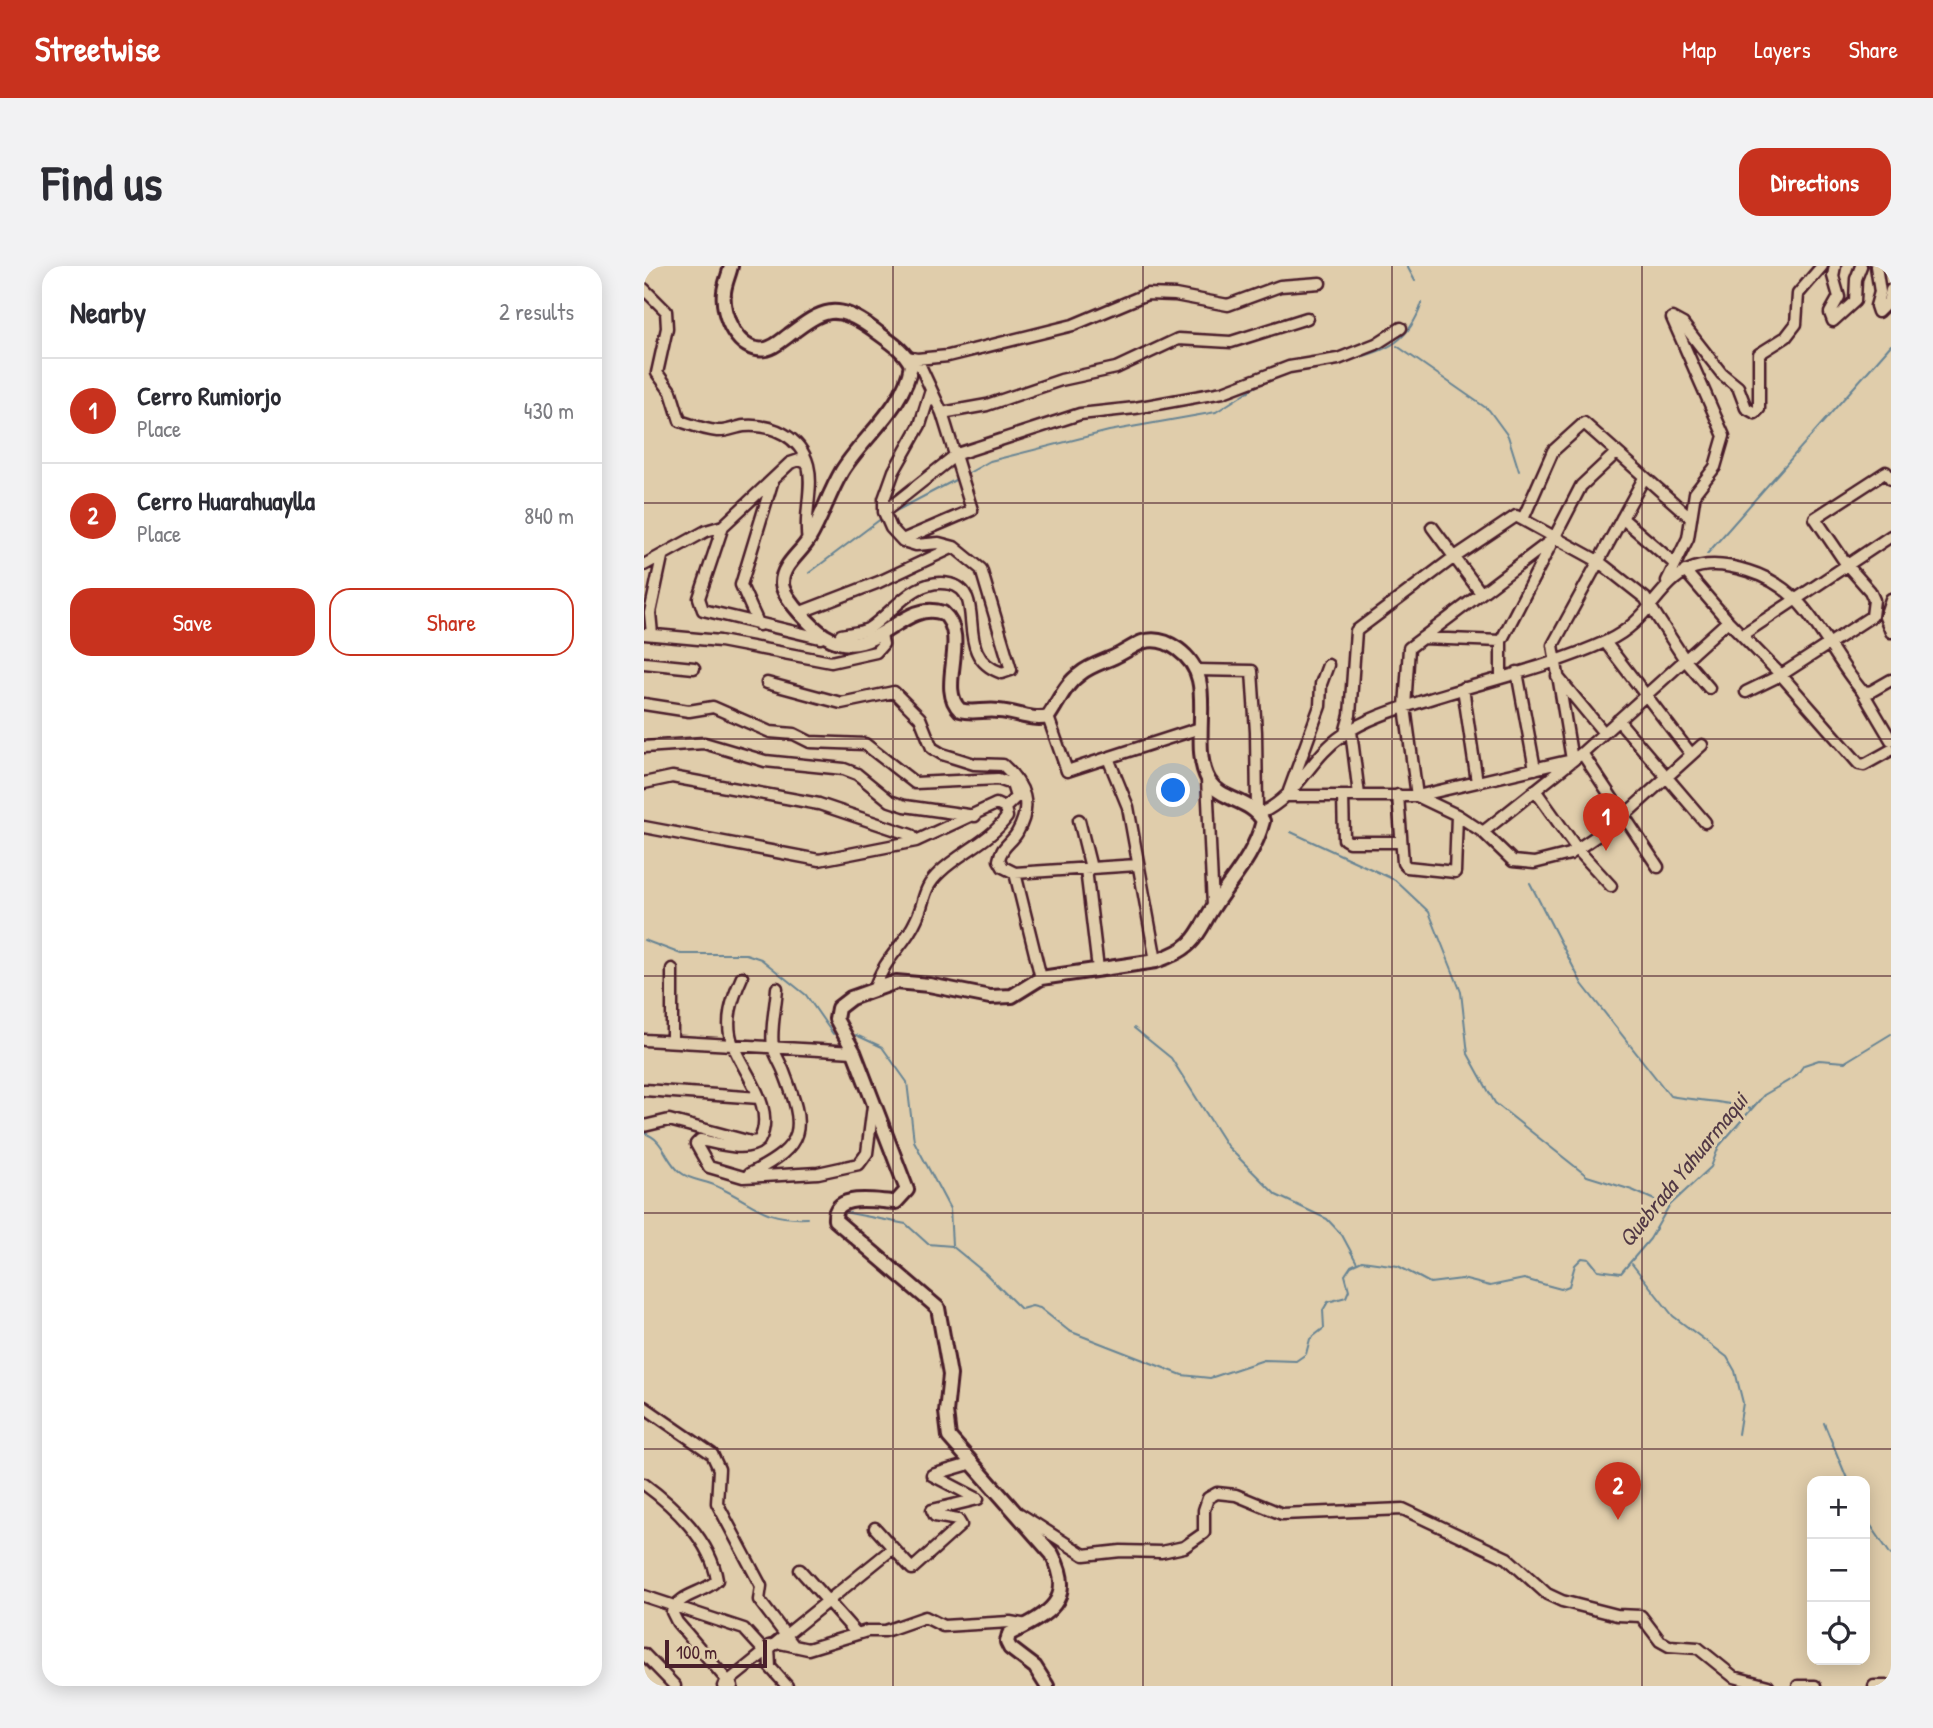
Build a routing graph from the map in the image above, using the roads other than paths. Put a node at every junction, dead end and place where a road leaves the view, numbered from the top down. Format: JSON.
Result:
{"nodes":[{"id":1,"x":731,"y":266,"type":"edge"},
{"id":2,"x":1822,"y":266,"type":"edge"},
{"id":3,"x":1835,"y":266,"type":"edge"},
{"id":4,"x":1861,"y":266,"type":"edge"},
{"id":5,"x":1876,"y":266,"type":"edge"},
{"id":6,"x":1320,"y":283,"type":"dead end"},
{"id":7,"x":644,"y":289,"type":"edge"},
{"id":8,"x":1891,"y":290,"type":"edge"},
{"id":9,"x":1307,"y":318,"type":"dead end"},
{"id":10,"x":1401,"y":328,"type":"dead end"},
{"id":11,"x":912,"y":358,"type":"junction"},
{"id":12,"x":930,"y":393,"type":"junction"},
{"id":13,"x":942,"y":413,"type":"junction"},
{"id":14,"x":1616,"y":453,"type":"junction"},
{"id":15,"x":957,"y":454,"type":"junction"},
{"id":16,"x":807,"y":463,"type":"junction"},
{"id":17,"x":1644,"y":478,"type":"junction"},
{"id":18,"x":1891,"y":479,"type":"edge"},
{"id":19,"x":772,"y":483,"type":"junction"},
{"id":20,"x":884,"y":512,"type":"junction"},
{"id":21,"x":1622,"y":518,"type":"junction"},
{"id":22,"x":1691,"y":518,"type":"junction"},
{"id":23,"x":1523,"y":519,"type":"junction"},
{"id":24,"x":723,"y":526,"type":"junction"},
{"id":25,"x":1432,"y":527,"type":"dead end"},
{"id":26,"x":1557,"y":536,"type":"junction"},
{"id":27,"x":1891,"y":536,"type":"edge"},
{"id":28,"x":902,"y":540,"type":"junction"},
{"id":29,"x":808,"y":541,"type":"junction"},
{"id":30,"x":954,"y":547,"type":"junction"},
{"id":31,"x":662,"y":557,"type":"junction"},
{"id":32,"x":1454,"y":557,"type":"junction"},
{"id":33,"x":1598,"y":561,"type":"junction"},
{"id":34,"x":1675,"y":564,"type":"junction"},
{"id":35,"x":644,"y":565,"type":"edge"},
{"id":36,"x":1847,"y":565,"type":"junction"},
{"id":37,"x":1685,"y":570,"type":"junction"},
{"id":38,"x":1481,"y":593,"type":"junction"},
{"id":39,"x":1661,"y":593,"type":"junction"},
{"id":40,"x":1796,"y":598,"type":"junction"},
{"id":41,"x":1891,"y":598,"type":"edge"},
{"id":42,"x":1650,"y":607,"type":"junction"},
{"id":43,"x":801,"y":612,"type":"junction"},
{"id":44,"x":1728,"y":621,"type":"junction"},
{"id":45,"x":760,"y":625,"type":"junction"},
{"id":46,"x":1891,"y":632,"type":"edge"},
{"id":47,"x":648,"y":634,"type":"edge"},
{"id":48,"x":881,"y":635,"type":"junction"},
{"id":49,"x":1742,"y":635,"type":"junction"},
{"id":50,"x":832,"y":638,"type":"junction"},
{"id":51,"x":1422,"y":638,"type":"junction"},
{"id":52,"x":1501,"y":641,"type":"junction"},
{"id":53,"x":1605,"y":642,"type":"junction"},
{"id":54,"x":1829,"y":644,"type":"junction"},
{"id":55,"x":1685,"y":660,"type":"junction"},
{"id":56,"x":1554,"y":662,"type":"junction"},
{"id":57,"x":644,"y":663,"type":"edge"},
{"id":58,"x":1328,"y":665,"type":"dead end"},
{"id":59,"x":694,"y":668,"type":"dead end"},
{"id":60,"x":1196,"y":670,"type":"junction"},
{"id":61,"x":1517,"y":672,"type":"junction"},
{"id":62,"x":1781,"y":675,"type":"junction"},
{"id":63,"x":1500,"y":676,"type":"junction"},
{"id":64,"x":1557,"y":676,"type":"junction"},
{"id":65,"x":1891,"y":680,"type":"edge"},
{"id":66,"x":767,"y":683,"type":"dead end"},
{"id":67,"x":1464,"y":688,"type":"junction"},
{"id":68,"x":1709,"y":688,"type":"dead end"},
{"id":69,"x":1862,"y":691,"type":"junction"},
{"id":70,"x":1746,"y":692,"type":"dead end"},
{"id":71,"x":1647,"y":694,"type":"junction"},
{"id":72,"x":644,"y":704,"type":"edge"},
{"id":73,"x":1405,"y":707,"type":"junction"},
{"id":74,"x":1048,"y":716,"type":"junction"},
{"id":75,"x":1618,"y":720,"type":"junction"},
{"id":76,"x":1200,"y":728,"type":"junction"},
{"id":77,"x":1348,"y":732,"type":"junction"},
{"id":78,"x":1604,"y":733,"type":"junction"},
{"id":79,"x":1891,"y":740,"type":"edge"},
{"id":80,"x":1702,"y":745,"type":"dead end"},
{"id":81,"x":644,"y":747,"type":"edge"},
{"id":82,"x":1891,"y":750,"type":"edge"},
{"id":83,"x":1581,"y":753,"type":"junction"},
{"id":84,"x":1691,"y":754,"type":"junction"},
{"id":85,"x":1108,"y":758,"type":"junction"},
{"id":86,"x":1572,"y":760,"type":"junction"},
{"id":87,"x":1535,"y":769,"type":"junction"},
{"id":88,"x":1665,"y":777,"type":"junction"},
{"id":89,"x":1207,"y":779,"type":"junction"},
{"id":90,"x":1477,"y":782,"type":"junction"},
{"id":91,"x":644,"y":783,"type":"edge"},
{"id":92,"x":1535,"y":790,"type":"junction"},
{"id":93,"x":1359,"y":795,"type":"junction"},
{"id":94,"x":1398,"y":795,"type":"junction"},
{"id":95,"x":1287,"y":796,"type":"junction"},
{"id":96,"x":1343,"y":796,"type":"junction"},
{"id":97,"x":1417,"y":796,"type":"junction"},
{"id":98,"x":1020,"y":797,"type":"junction"},
{"id":99,"x":1005,"y":808,"type":"junction"},
{"id":100,"x":1258,"y":812,"type":"junction"},
{"id":101,"x":1458,"y":815,"type":"junction"},
{"id":102,"x":975,"y":816,"type":"junction"},
{"id":103,"x":1622,"y":816,"type":"junction"},
{"id":104,"x":1079,"y":820,"type":"dead end"},
{"id":105,"x":1705,"y":822,"type":"dead end"},
{"id":106,"x":644,"y":827,"type":"edge"},
{"id":107,"x":1483,"y":832,"type":"junction"},
{"id":108,"x":916,"y":841,"type":"junction"},
{"id":109,"x":1401,"y":842,"type":"junction"},
{"id":110,"x":1577,"y":849,"type":"junction"},
{"id":111,"x":1138,"y":864,"type":"junction"},
{"id":112,"x":1658,"y":867,"type":"dead end"},
{"id":113,"x":1088,"y":869,"type":"junction"},
{"id":114,"x":1015,"y":873,"type":"junction"},
{"id":115,"x":1611,"y":886,"type":"dead end"},
{"id":116,"x":1213,"y":906,"type":"junction"},
{"id":117,"x":1156,"y":961,"type":"junction"},
{"id":118,"x":672,"y":969,"type":"dead end"},
{"id":119,"x":1098,"y":969,"type":"junction"},
{"id":120,"x":742,"y":977,"type":"dead end"},
{"id":121,"x":1041,"y":978,"type":"junction"},
{"id":122,"x":777,"y":988,"type":"dead end"},
{"id":123,"x":874,"y":990,"type":"junction"},
{"id":124,"x":644,"y":1040,"type":"edge"},
{"id":125,"x":672,"y":1041,"type":"junction"},
{"id":126,"x":733,"y":1045,"type":"junction"},
{"id":127,"x":774,"y":1047,"type":"junction"},
{"id":128,"x":854,"y":1052,"type":"junction"},
{"id":129,"x":644,"y":1090,"type":"edge"},
{"id":130,"x":760,"y":1098,"type":"junction"},
{"id":131,"x":873,"y":1106,"type":"junction"},
{"id":132,"x":644,"y":1126,"type":"edge"},
{"id":133,"x":759,"y":1141,"type":"junction"},
{"id":134,"x":743,"y":1177,"type":"junction"},
{"id":135,"x":644,"y":1407,"type":"edge"},
{"id":136,"x":973,"y":1463,"type":"junction"},
{"id":137,"x":644,"y":1484,"type":"edge"},
{"id":138,"x":1017,"y":1512,"type":"junction"},
{"id":139,"x":875,"y":1528,"type":"dead end"},
{"id":140,"x":892,"y":1549,"type":"junction"},
{"id":141,"x":800,"y":1570,"type":"dead end"},
{"id":142,"x":644,"y":1596,"type":"edge"},
{"id":143,"x":827,"y":1600,"type":"junction"},
{"id":144,"x":675,"y":1605,"type":"junction"},
{"id":145,"x":1028,"y":1625,"type":"junction"},
{"id":146,"x":785,"y":1634,"type":"junction"},
{"id":147,"x":857,"y":1634,"type":"junction"},
{"id":148,"x":794,"y":1646,"type":"junction"},
{"id":149,"x":767,"y":1649,"type":"junction"},
{"id":150,"x":644,"y":1654,"type":"edge"},
{"id":151,"x":728,"y":1684,"type":"edge"},
{"id":152,"x":675,"y":1686,"type":"edge"},
{"id":153,"x":787,"y":1686,"type":"edge"},
{"id":154,"x":1047,"y":1686,"type":"edge"},
{"id":155,"x":1768,"y":1686,"type":"edge"},
{"id":156,"x":1798,"y":1686,"type":"edge"},
{"id":157,"x":1815,"y":1686,"type":"edge"},
{"id":158,"x":1874,"y":1686,"type":"edge"},
{"id":159,"x":1890,"y":1686,"type":"edge"}],
"edges":[{"from":1,"to":11,"type":"main road"},
{"from":2,"to":22,"type":"street"},
{"from":3,"to":4,"type":"street"},
{"from":5,"to":8,"type":"street"},
{"from":6,"to":11,"type":"street"},
{"from":7,"to":16,"type":"street"},
{"from":9,"to":13,"type":"street"},
{"from":10,"to":15,"type":"street"},
{"from":11,"to":12,"type":"street"},
{"from":11,"to":29,"type":"main road"},
{"from":12,"to":13,"type":"street"},
{"from":12,"to":20,"type":"street"},
{"from":13,"to":15,"type":"street"},
{"from":14,"to":17,"type":"street"},
{"from":14,"to":23,"type":"street"},
{"from":14,"to":26,"type":"street"},
{"from":15,"to":20,"type":"street"},
{"from":15,"to":28,"type":"street"},
{"from":16,"to":19,"type":"street"},
{"from":16,"to":29,"type":"street"},
{"from":17,"to":21,"type":"street"},
{"from":17,"to":22,"type":"street"},
{"from":18,"to":36,"type":"street"},
{"from":19,"to":24,"type":"street"},
{"from":19,"to":45,"type":"street"},
{"from":20,"to":28,"type":"street"},
{"from":21,"to":33,"type":"street"},
{"from":21,"to":34,"type":"street"},
{"from":22,"to":34,"type":"street"},
{"from":23,"to":26,"type":"street"},
{"from":23,"to":32,"type":"street"},
{"from":24,"to":31,"type":"street"},
{"from":24,"to":45,"type":"street"},
{"from":25,"to":32,"type":"street"},
{"from":26,"to":33,"type":"street"},
{"from":26,"to":38,"type":"street"},
{"from":26,"to":52,"type":"street"},
{"from":27,"to":36,"type":"street"},
{"from":28,"to":30,"type":"street"},
{"from":29,"to":43,"type":"main road"},
{"from":30,"to":43,"type":"street"},
{"from":30,"to":50,"type":"street"},
{"from":31,"to":35,"type":"street"},
{"from":31,"to":47,"type":"street"},
{"from":32,"to":38,"type":"street"},
{"from":32,"to":77,"type":"street"},
{"from":33,"to":42,"type":"street"},
{"from":33,"to":56,"type":"street"},
{"from":34,"to":39,"type":"street"},
{"from":36,"to":40,"type":"street"},
{"from":36,"to":54,"type":"street"},
{"from":37,"to":39,"type":"street"},
{"from":37,"to":40,"type":"street"},
{"from":37,"to":44,"type":"street"},
{"from":38,"to":51,"type":"street"},
{"from":39,"to":42,"type":"street"},
{"from":40,"to":49,"type":"street"},
{"from":40,"to":54,"type":"street"},
{"from":41,"to":46,"type":"street"},
{"from":42,"to":53,"type":"street"},
{"from":42,"to":55,"type":"street"},
{"from":43,"to":50,"type":"main road"},
{"from":44,"to":49,"type":"street"},
{"from":44,"to":55,"type":"street"},
{"from":45,"to":50,"type":"street"},
{"from":47,"to":48,"type":"street"},
{"from":48,"to":50,"type":"main road"},
{"from":48,"to":74,"type":"main road"},
{"from":49,"to":62,"type":"street"},
{"from":51,"to":52,"type":"street"},
{"from":51,"to":73,"type":"street"},
{"from":52,"to":63,"type":"street"},
{"from":53,"to":56,"type":"street"},
{"from":53,"to":71,"type":"street"},
{"from":54,"to":62,"type":"street"},
{"from":54,"to":69,"type":"street"},
{"from":55,"to":68,"type":"street"},
{"from":55,"to":71,"type":"street"},
{"from":56,"to":61,"type":"street"},
{"from":56,"to":64,"type":"street"},
{"from":57,"to":59,"type":"street"},
{"from":58,"to":95,"type":"street"},
{"from":60,"to":74,"type":"main road"},
{"from":60,"to":76,"type":"main road"},
{"from":60,"to":100,"type":"street"},
{"from":61,"to":63,"type":"street"},
{"from":61,"to":87,"type":"street"},
{"from":62,"to":70,"type":"street"},
{"from":62,"to":82,"type":"street"},
{"from":63,"to":67,"type":"street"},
{"from":64,"to":78,"type":"street"},
{"from":64,"to":86,"type":"street"},
{"from":65,"to":69,"type":"street"},
{"from":66,"to":98,"type":"street"},
{"from":67,"to":73,"type":"street"},
{"from":67,"to":90,"type":"street"},
{"from":69,"to":79,"type":"street"},
{"from":71,"to":75,"type":"street"},
{"from":71,"to":84,"type":"street"},
{"from":72,"to":98,"type":"street"},
{"from":73,"to":77,"type":"street"},
{"from":73,"to":97,"type":"street"},
{"from":74,"to":85,"type":"street"},
{"from":75,"to":78,"type":"street"},
{"from":75,"to":88,"type":"street"},
{"from":76,"to":85,"type":"street"},
{"from":76,"to":89,"type":"main road"},
{"from":77,"to":93,"type":"street"},
{"from":77,"to":95,"type":"street"},
{"from":78,"to":83,"type":"street"},
{"from":80,"to":84,"type":"street"},
{"from":81,"to":102,"type":"street"},
{"from":83,"to":86,"type":"street"},
{"from":83,"to":103,"type":"street"},
{"from":84,"to":88,"type":"street"},
{"from":85,"to":111,"type":"street"},
{"from":86,"to":87,"type":"street"},
{"from":86,"to":92,"type":"street"},
{"from":87,"to":90,"type":"street"},
{"from":88,"to":103,"type":"street"},
{"from":88,"to":105,"type":"street"},
{"from":89,"to":100,"type":"main road"},
{"from":89,"to":116,"type":"street"},
{"from":90,"to":97,"type":"street"},
{"from":91,"to":108,"type":"street"},
{"from":92,"to":107,"type":"street"},
{"from":92,"to":110,"type":"street"},
{"from":93,"to":94,"type":"street"},
{"from":93,"to":96,"type":"street"},
{"from":94,"to":97,"type":"street"},
{"from":94,"to":109,"type":"street"},
{"from":95,"to":96,"type":"street"},
{"from":95,"to":100,"type":"street"},
{"from":96,"to":109,"type":"street"},
{"from":97,"to":101,"type":"street"},
{"from":98,"to":99,"type":"street"},
{"from":98,"to":114,"type":"street"},
{"from":99,"to":102,"type":"street"},
{"from":99,"to":123,"type":"street"},
{"from":100,"to":116,"type":"main road"},
{"from":101,"to":107,"type":"street"},
{"from":101,"to":109,"type":"street"},
{"from":102,"to":108,"type":"street"},
{"from":103,"to":110,"type":"street"},
{"from":103,"to":112,"type":"street"},
{"from":104,"to":113,"type":"street"},
{"from":106,"to":108,"type":"street"},
{"from":107,"to":110,"type":"street"},
{"from":110,"to":115,"type":"street"},
{"from":111,"to":113,"type":"street"},
{"from":111,"to":117,"type":"street"},
{"from":113,"to":114,"type":"street"},
{"from":113,"to":119,"type":"street"},
{"from":114,"to":121,"type":"street"},
{"from":116,"to":117,"type":"main road"},
{"from":117,"to":119,"type":"main road"},
{"from":118,"to":125,"type":"street"},
{"from":119,"to":121,"type":"main road"},
{"from":120,"to":126,"type":"street"},
{"from":121,"to":123,"type":"main road"},
{"from":122,"to":127,"type":"street"},
{"from":123,"to":128,"type":"main road"},
{"from":124,"to":125,"type":"street"},
{"from":125,"to":126,"type":"street"},
{"from":126,"to":127,"type":"street"},
{"from":126,"to":130,"type":"street"},
{"from":127,"to":128,"type":"street"},
{"from":127,"to":134,"type":"street"},
{"from":128,"to":131,"type":"main road"},
{"from":129,"to":130,"type":"street"},
{"from":130,"to":133,"type":"street"},
{"from":131,"to":134,"type":"street"},
{"from":131,"to":136,"type":"main road"},
{"from":132,"to":133,"type":"street"},
{"from":133,"to":134,"type":"street"},
{"from":135,"to":146,"type":"street"},
{"from":136,"to":138,"type":"main road"},
{"from":136,"to":140,"type":"street"},
{"from":137,"to":144,"type":"street"},
{"from":138,"to":145,"type":"main road"},
{"from":138,"to":155,"type":"street"},
{"from":139,"to":140,"type":"street"},
{"from":140,"to":143,"type":"street"},
{"from":141,"to":143,"type":"street"},
{"from":142,"to":144,"type":"street"},
{"from":143,"to":146,"type":"street"},
{"from":143,"to":147,"type":"street"},
{"from":144,"to":149,"type":"street"},
{"from":144,"to":151,"type":"street"},
{"from":145,"to":147,"type":"street"},
{"from":145,"to":154,"type":"main road"},
{"from":146,"to":148,"type":"street"},
{"from":146,"to":149,"type":"street"},
{"from":147,"to":148,"type":"street"},
{"from":148,"to":149,"type":"street"},
{"from":149,"to":151,"type":"street"},
{"from":149,"to":153,"type":"street"},
{"from":150,"to":152,"type":"street"},
{"from":156,"to":157,"type":"street"},
{"from":158,"to":159,"type":"street"}]}
